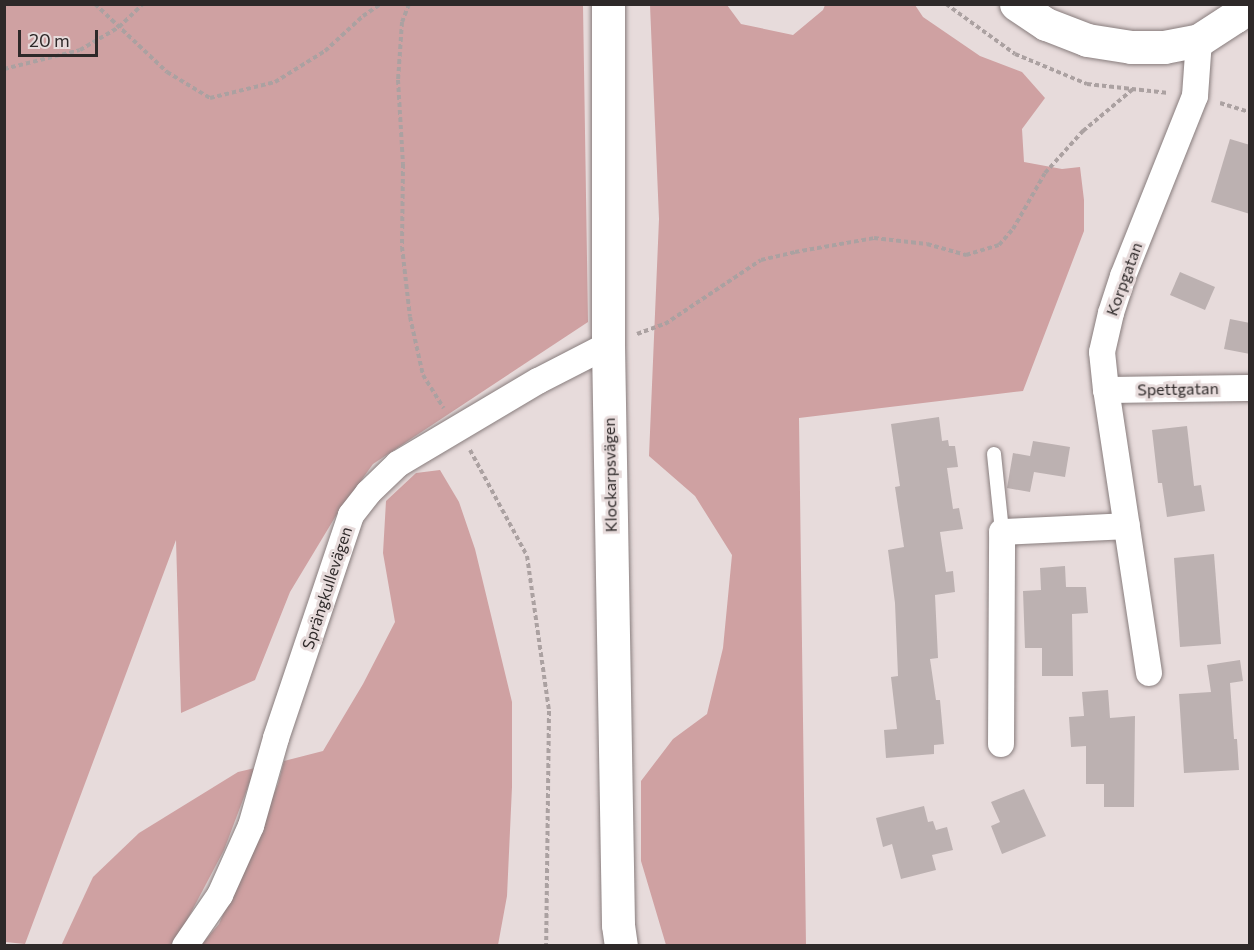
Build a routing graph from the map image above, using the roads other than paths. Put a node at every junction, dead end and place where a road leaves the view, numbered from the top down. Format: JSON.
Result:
{"nodes":[{"id":1,"x":608,"y":4,"type":"edge"},
{"id":2,"x":1016,"y":4,"type":"edge"},
{"id":3,"x":1246,"y":4,"type":"edge"},
{"id":4,"x":1199,"y":40,"type":"junction"},
{"id":5,"x":608,"y":345,"type":"junction"},
{"id":6,"x":1250,"y":388,"type":"edge"},
{"id":7,"x":1106,"y":390,"type":"junction"},
{"id":8,"x":994,"y":454,"type":"dead end"},
{"id":9,"x":1127,"y":526,"type":"junction"},
{"id":10,"x":1002,"y":532,"type":"junction"},
{"id":11,"x":1149,"y":673,"type":"dead end"},
{"id":12,"x":1001,"y":744,"type":"dead end"},
{"id":13,"x":185,"y":945,"type":"edge"},
{"id":14,"x":621,"y":945,"type":"edge"}],
"edges":[{"from":1,"to":5,"type":"street","name":"Klockarpsvägen"},
{"from":2,"to":4,"type":"street"},
{"from":3,"to":4,"type":"street"},
{"from":4,"to":7,"type":"street","name":"Korpgatan"},
{"from":5,"to":13,"type":"street","name":"Sprängkullevägen"},
{"from":5,"to":14,"type":"street","name":"Klockarpsvägen"},
{"from":6,"to":7,"type":"street","name":"Spettgatan"},
{"from":7,"to":9,"type":"street","name":"Korpgatan"},
{"from":8,"to":10,"type":"lane"},
{"from":9,"to":10,"type":"street"},
{"from":9,"to":11,"type":"street","name":"Korpgatan"},
{"from":10,"to":12,"type":"street"}]}
